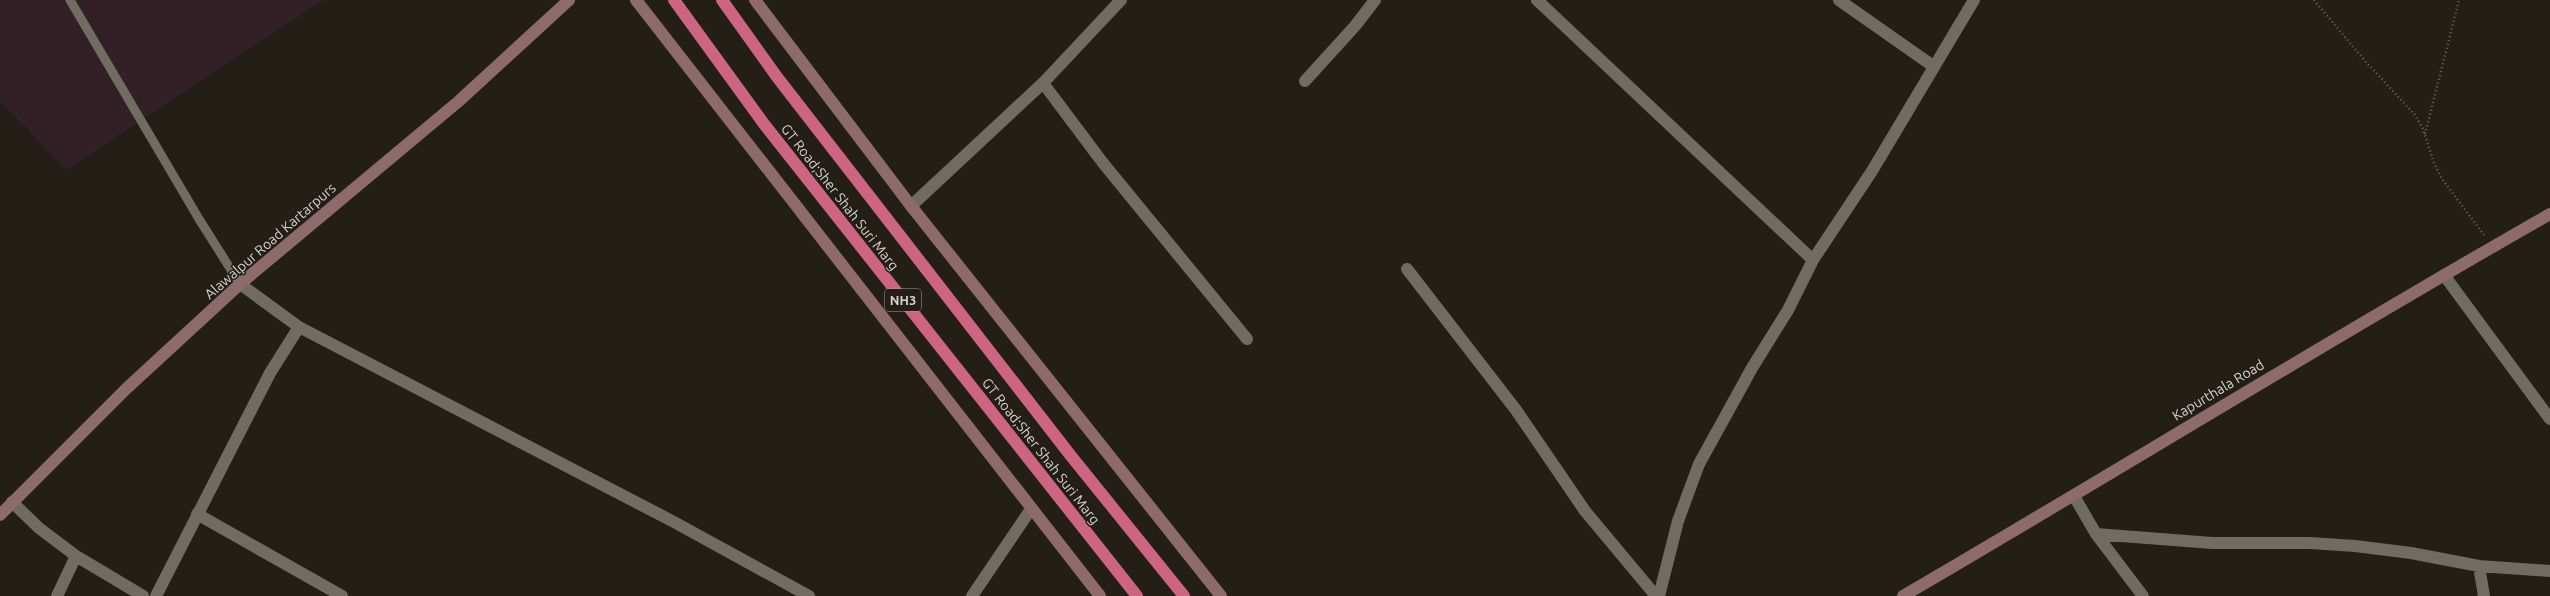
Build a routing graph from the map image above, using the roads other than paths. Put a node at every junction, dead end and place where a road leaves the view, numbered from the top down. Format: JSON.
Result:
{"nodes":[{"id":1,"x":70,"y":0,"type":"edge"},
{"id":2,"x":569,"y":0,"type":"edge"},
{"id":3,"x":636,"y":0,"type":"edge"},
{"id":4,"x":674,"y":0,"type":"edge"},
{"id":5,"x":722,"y":0,"type":"edge"},
{"id":6,"x":755,"y":0,"type":"edge"},
{"id":7,"x":1121,"y":0,"type":"edge"},
{"id":8,"x":1375,"y":0,"type":"edge"},
{"id":9,"x":1537,"y":0,"type":"edge"},
{"id":10,"x":1840,"y":0,"type":"edge"},
{"id":11,"x":1974,"y":0,"type":"edge"},
{"id":12,"x":1933,"y":66,"type":"junction"},
{"id":13,"x":1305,"y":81,"type":"dead end"},
{"id":14,"x":1043,"y":83,"type":"junction"},
{"id":15,"x":912,"y":206,"type":"junction"},
{"id":16,"x":2550,"y":214,"type":"edge"},
{"id":17,"x":1813,"y":260,"type":"junction"},
{"id":18,"x":1407,"y":269,"type":"dead end"},
{"id":19,"x":2444,"y":275,"type":"junction"},
{"id":20,"x":240,"y":284,"type":"junction"},
{"id":21,"x":299,"y":327,"type":"junction"},
{"id":22,"x":1247,"y":339,"type":"dead end"},
{"id":23,"x":2550,"y":419,"type":"edge"},
{"id":24,"x":2074,"y":496,"type":"junction"},
{"id":25,"x":12,"y":502,"type":"junction"},
{"id":26,"x":1031,"y":509,"type":"junction"},
{"id":27,"x":197,"y":514,"type":"junction"},
{"id":28,"x":0,"y":515,"type":"edge"},
{"id":29,"x":2096,"y":534,"type":"junction"},
{"id":30,"x":76,"y":556,"type":"junction"},
{"id":31,"x":2479,"y":566,"type":"junction"},
{"id":32,"x":2550,"y":571,"type":"edge"},
{"id":33,"x":57,"y":596,"type":"edge"},
{"id":34,"x":143,"y":596,"type":"edge"},
{"id":35,"x":156,"y":596,"type":"edge"},
{"id":36,"x":342,"y":596,"type":"edge"},
{"id":37,"x":809,"y":596,"type":"edge"},
{"id":38,"x":972,"y":596,"type":"edge"},
{"id":39,"x":1100,"y":596,"type":"edge"},
{"id":40,"x":1137,"y":596,"type":"edge"},
{"id":41,"x":1184,"y":596,"type":"edge"},
{"id":42,"x":1221,"y":596,"type":"edge"},
{"id":43,"x":1656,"y":596,"type":"edge"},
{"id":44,"x":1659,"y":596,"type":"edge"},
{"id":45,"x":1902,"y":596,"type":"edge"},
{"id":46,"x":2143,"y":596,"type":"edge"},
{"id":47,"x":2484,"y":596,"type":"edge"}],
"edges":[{"from":1,"to":20,"type":"lane"},
{"from":2,"to":20,"type":"main road","name":"Alawalpur Road Kartarpurs"},
{"from":3,"to":26,"type":"main road"},
{"from":4,"to":40,"type":"highway","name":"GT Road;Sher Shah Suri Marg","number":"NH3"},
{"from":5,"to":41,"type":"highway","name":"GT Road;Sher Shah Suri Marg","number":"NH3"},
{"from":6,"to":15,"type":"main road"},
{"from":7,"to":14,"type":"street"},
{"from":8,"to":13,"type":"street"},
{"from":9,"to":17,"type":"street"},
{"from":10,"to":12,"type":"street"},
{"from":11,"to":12,"type":"street"},
{"from":12,"to":17,"type":"street"},
{"from":14,"to":15,"type":"street"},
{"from":14,"to":22,"type":"street"},
{"from":15,"to":42,"type":"main road"},
{"from":16,"to":19,"type":"main road","name":"Kapurthala Road"},
{"from":17,"to":44,"type":"street"},
{"from":18,"to":43,"type":"street"},
{"from":19,"to":23,"type":"street"},
{"from":19,"to":24,"type":"main road","name":"Kapurthala Road"},
{"from":20,"to":21,"type":"street"},
{"from":20,"to":25,"type":"main road","name":"Alawalpur Road Kartarpurs"},
{"from":21,"to":27,"type":"street"},
{"from":21,"to":37,"type":"street"},
{"from":24,"to":29,"type":"street"},
{"from":24,"to":45,"type":"main road","name":"Kapurthala Road"},
{"from":25,"to":28,"type":"main road","name":"Alawalpur Road Kartarpurs"},
{"from":25,"to":30,"type":"street"},
{"from":26,"to":38,"type":"street"},
{"from":26,"to":39,"type":"main road"},
{"from":27,"to":35,"type":"street"},
{"from":27,"to":36,"type":"street"},
{"from":29,"to":31,"type":"street"},
{"from":29,"to":46,"type":"street"},
{"from":30,"to":33,"type":"street"},
{"from":30,"to":34,"type":"street"},
{"from":31,"to":32,"type":"street"},
{"from":31,"to":47,"type":"street"}]}
